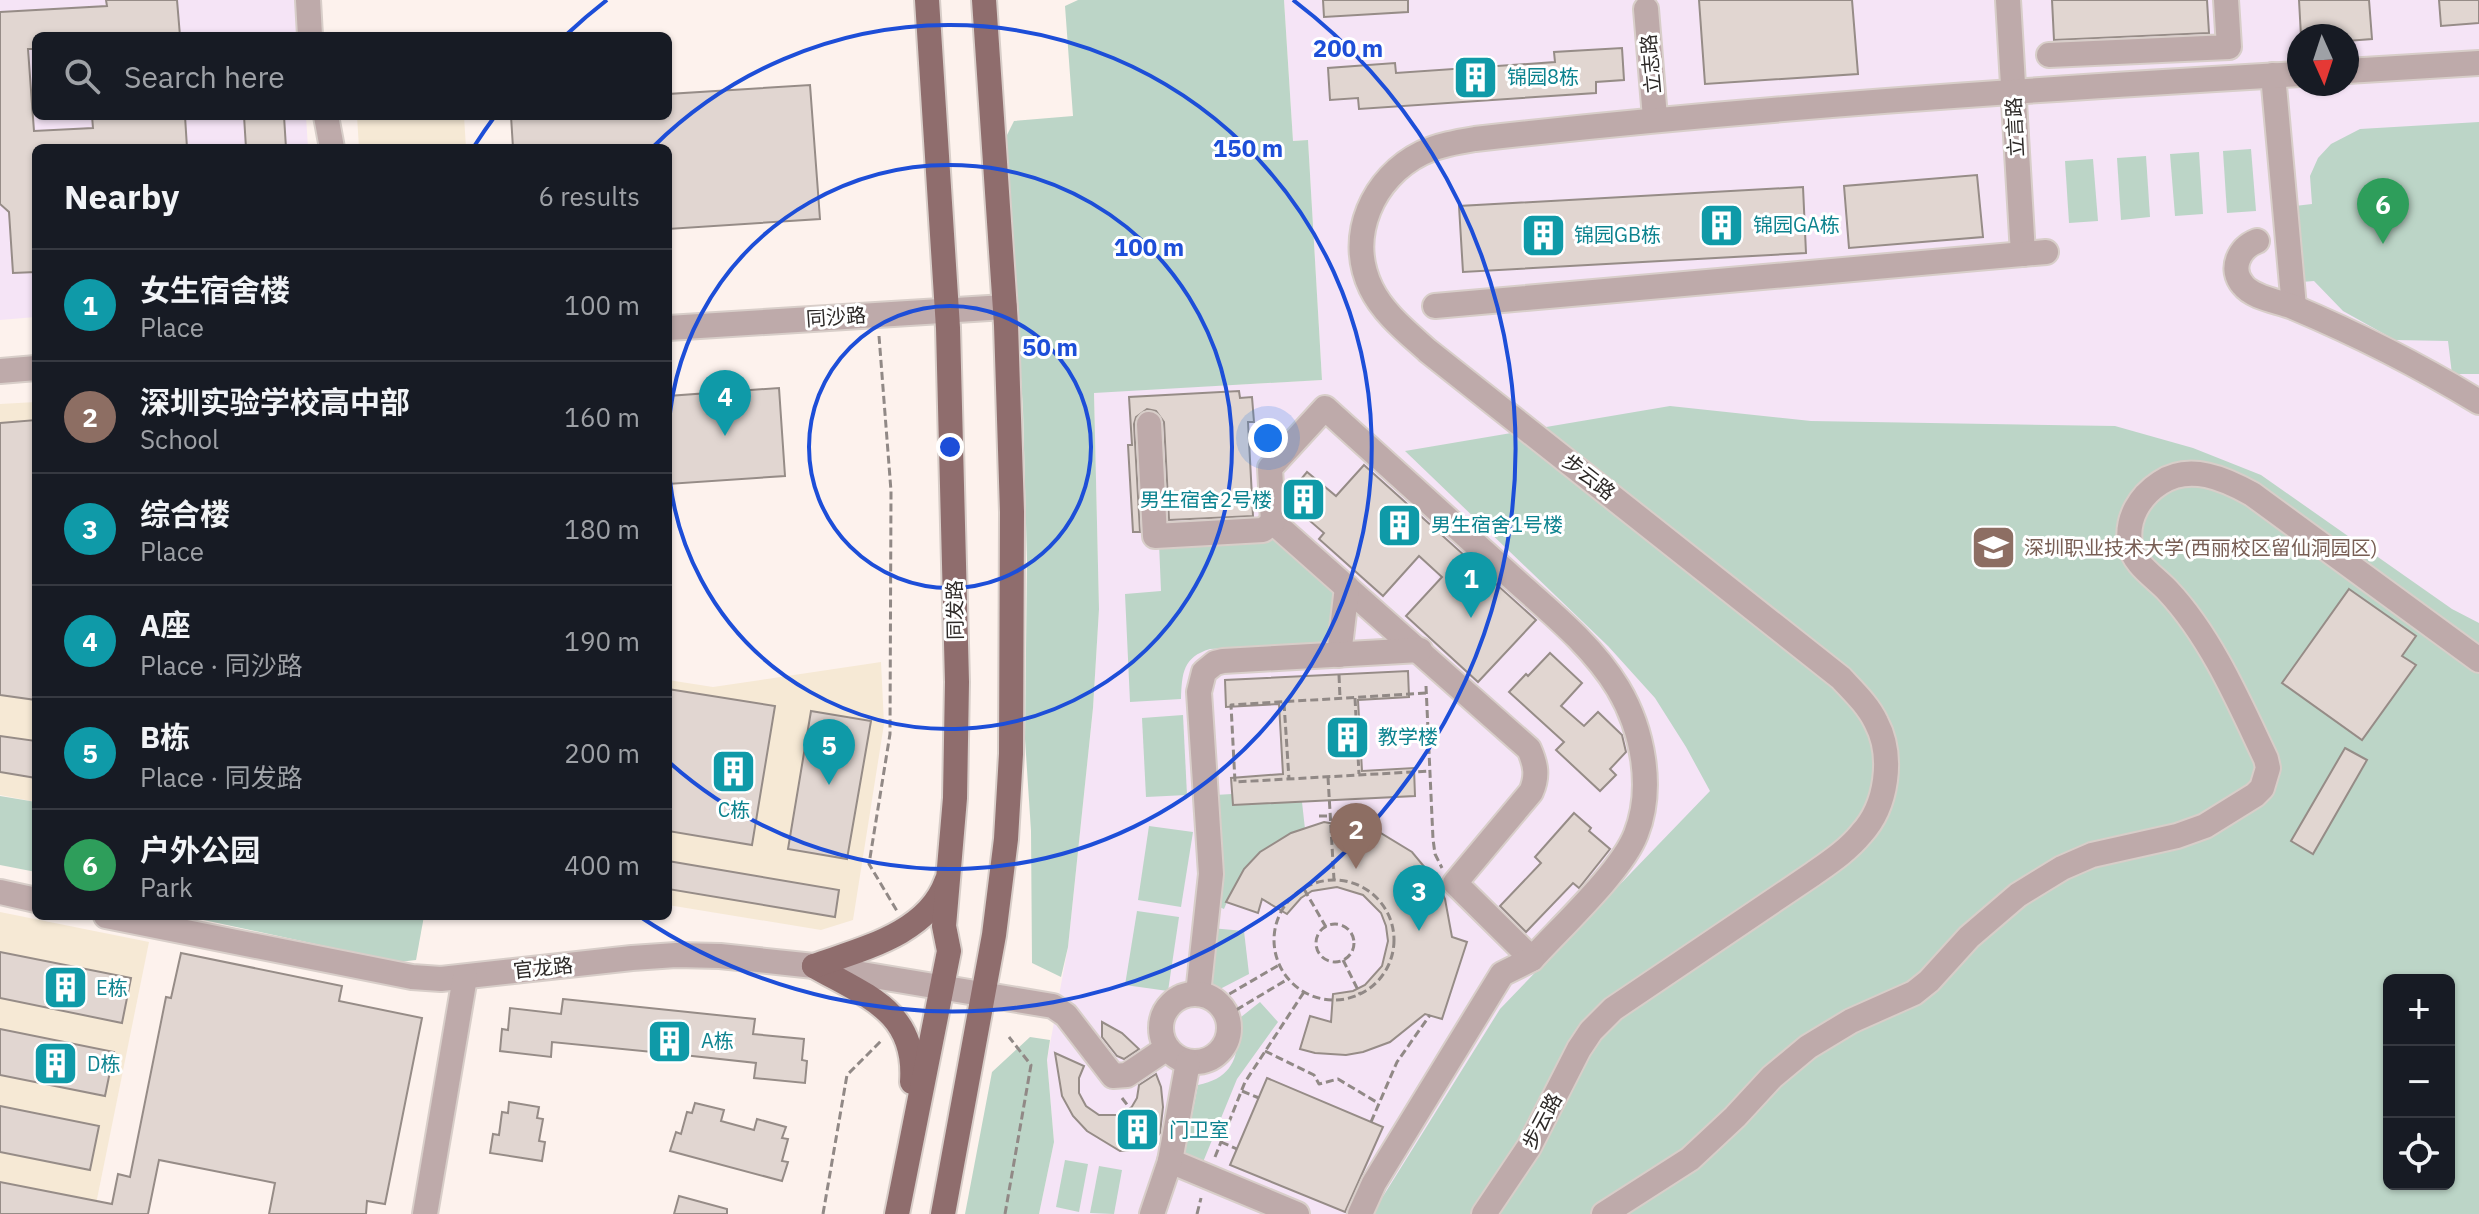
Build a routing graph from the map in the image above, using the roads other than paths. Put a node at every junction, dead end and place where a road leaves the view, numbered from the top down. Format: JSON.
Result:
{"nodes":[{"id":1,"x":308,"y":0,"type":"edge"},
{"id":2,"x":927,"y":0,"type":"edge"},
{"id":3,"x":984,"y":0,"type":"edge"},
{"id":4,"x":2008,"y":0,"type":"edge"},
{"id":5,"x":2226,"y":0,"type":"edge"},
{"id":6,"x":1646,"y":9,"type":"dead end"},
{"id":7,"x":310,"y":32,"type":"edge"},
{"id":8,"x":2049,"y":55,"type":"dead end"},
{"id":9,"x":2479,"y":63,"type":"edge"},
{"id":10,"x":2359,"y":70,"type":"edge"},
{"id":11,"x":2287,"y":74,"type":"edge"},
{"id":12,"x":2273,"y":75,"type":"junction"},
{"id":13,"x":2013,"y":91,"type":"junction"},
{"id":14,"x":1655,"y":118,"type":"junction"},
{"id":15,"x":327,"y":120,"type":"edge"},
{"id":16,"x":331,"y":144,"type":"edge"},
{"id":17,"x":2257,"y":241,"type":"dead end"},
{"id":18,"x":1435,"y":306,"type":"dead end"},
{"id":19,"x":1005,"y":307,"type":"junction"},
{"id":20,"x":2294,"y":307,"type":"junction"},
{"id":21,"x":946,"y":310,"type":"junction"},
{"id":22,"x":672,"y":328,"type":"edge"},
{"id":23,"x":32,"y":368,"type":"edge"},
{"id":24,"x":0,"y":371,"type":"edge"},
{"id":25,"x":2479,"y":402,"type":"edge"},
{"id":26,"x":1149,"y":424,"type":"dead end"},
{"id":27,"x":1273,"y":522,"type":"junction"},
{"id":28,"x":1347,"y":587,"type":"junction"},
{"id":29,"x":1422,"y":652,"type":"junction"},
{"id":30,"x":1339,"y":655,"type":"junction"},
{"id":31,"x":2479,"y":660,"type":"edge"},
{"id":32,"x":949,"y":872,"type":"junction"},
{"id":33,"x":0,"y":892,"type":"edge"},
{"id":34,"x":32,"y":899,"type":"edge"},
{"id":35,"x":126,"y":920,"type":"edge"},
{"id":36,"x":1532,"y":959,"type":"junction"},
{"id":37,"x":814,"y":966,"type":"junction"},
{"id":38,"x":465,"y":977,"type":"junction"},
{"id":39,"x":942,"y":986,"type":"junction"},
{"id":40,"x":983,"y":994,"type":"junction"},
{"id":41,"x":1213,"y":1004,"type":"junction"},
{"id":42,"x":1167,"y":1048,"type":"junction"},
{"id":43,"x":1188,"y":1062,"type":"junction"},
{"id":44,"x":911,"y":1141,"type":"junction"},
{"id":45,"x":1170,"y":1161,"type":"junction"},
{"id":46,"x":425,"y":1214,"type":"edge"},
{"id":47,"x":897,"y":1214,"type":"edge"},
{"id":48,"x":943,"y":1214,"type":"edge"},
{"id":49,"x":1152,"y":1214,"type":"edge"},
{"id":50,"x":1297,"y":1214,"type":"edge"},
{"id":51,"x":1360,"y":1214,"type":"edge"},
{"id":52,"x":1484,"y":1214,"type":"edge"},
{"id":53,"x":1604,"y":1214,"type":"edge"}],
"edges":[{"from":1,"to":7,"type":"street"},
{"from":2,"to":21,"type":"main road","name":"同发路"},
{"from":3,"to":19,"type":"main road"},
{"from":4,"to":13,"type":"street","name":"立言路"},
{"from":5,"to":8,"type":"street"},
{"from":6,"to":14,"type":"street","name":"立志路"},
{"from":9,"to":10,"type":"street"},
{"from":11,"to":12,"type":"street","name":"步云路"},
{"from":12,"to":13,"type":"street","name":"步云路"},
{"from":12,"to":20,"type":"street"},
{"from":13,"to":14,"type":"street","name":"步云路"},
{"from":13,"to":18,"type":"street","name":"立言路"},
{"from":14,"to":52,"type":"street","name":"步云路"},
{"from":15,"to":16,"type":"street"},
{"from":17,"to":20,"type":"street"},
{"from":19,"to":21,"type":"street","name":"同沙路"},
{"from":19,"to":40,"type":"main road"},
{"from":20,"to":25,"type":"street"},
{"from":21,"to":22,"type":"street","name":"同沙路"},
{"from":21,"to":32,"type":"main road","name":"同发路"},
{"from":23,"to":24,"type":"street"},
{"from":26,"to":27,"type":"street"},
{"from":27,"to":28,"type":"street"},
{"from":27,"to":36,"type":"street"},
{"from":28,"to":29,"type":"street"},
{"from":28,"to":30,"type":"street"},
{"from":29,"to":30,"type":"street"},
{"from":29,"to":36,"type":"street"},
{"from":30,"to":41,"type":"street"},
{"from":31,"to":53,"type":"street"},
{"from":32,"to":37,"type":"main road"},
{"from":32,"to":39,"type":"main road","name":"同发路"},
{"from":33,"to":34,"type":"street"},
{"from":35,"to":38,"type":"street","name":"官龙路"},
{"from":36,"to":51,"type":"street"},
{"from":37,"to":38,"type":"street","name":"官龙路"},
{"from":37,"to":39,"type":"street","name":"官龙路"},
{"from":37,"to":44,"type":"main road"},
{"from":38,"to":46,"type":"street"},
{"from":39,"to":40,"type":"street","name":"官龙路"},
{"from":39,"to":44,"type":"main road","name":"同发路"},
{"from":40,"to":42,"type":"street","name":"官龙路"},
{"from":40,"to":48,"type":"main road"},
{"from":41,"to":42,"type":"street"},
{"from":41,"to":43,"type":"street"},
{"from":42,"to":43,"type":"street"},
{"from":43,"to":45,"type":"street"},
{"from":44,"to":47,"type":"main road","name":"同发路"},
{"from":45,"to":49,"type":"street"},
{"from":45,"to":50,"type":"street"}]}
